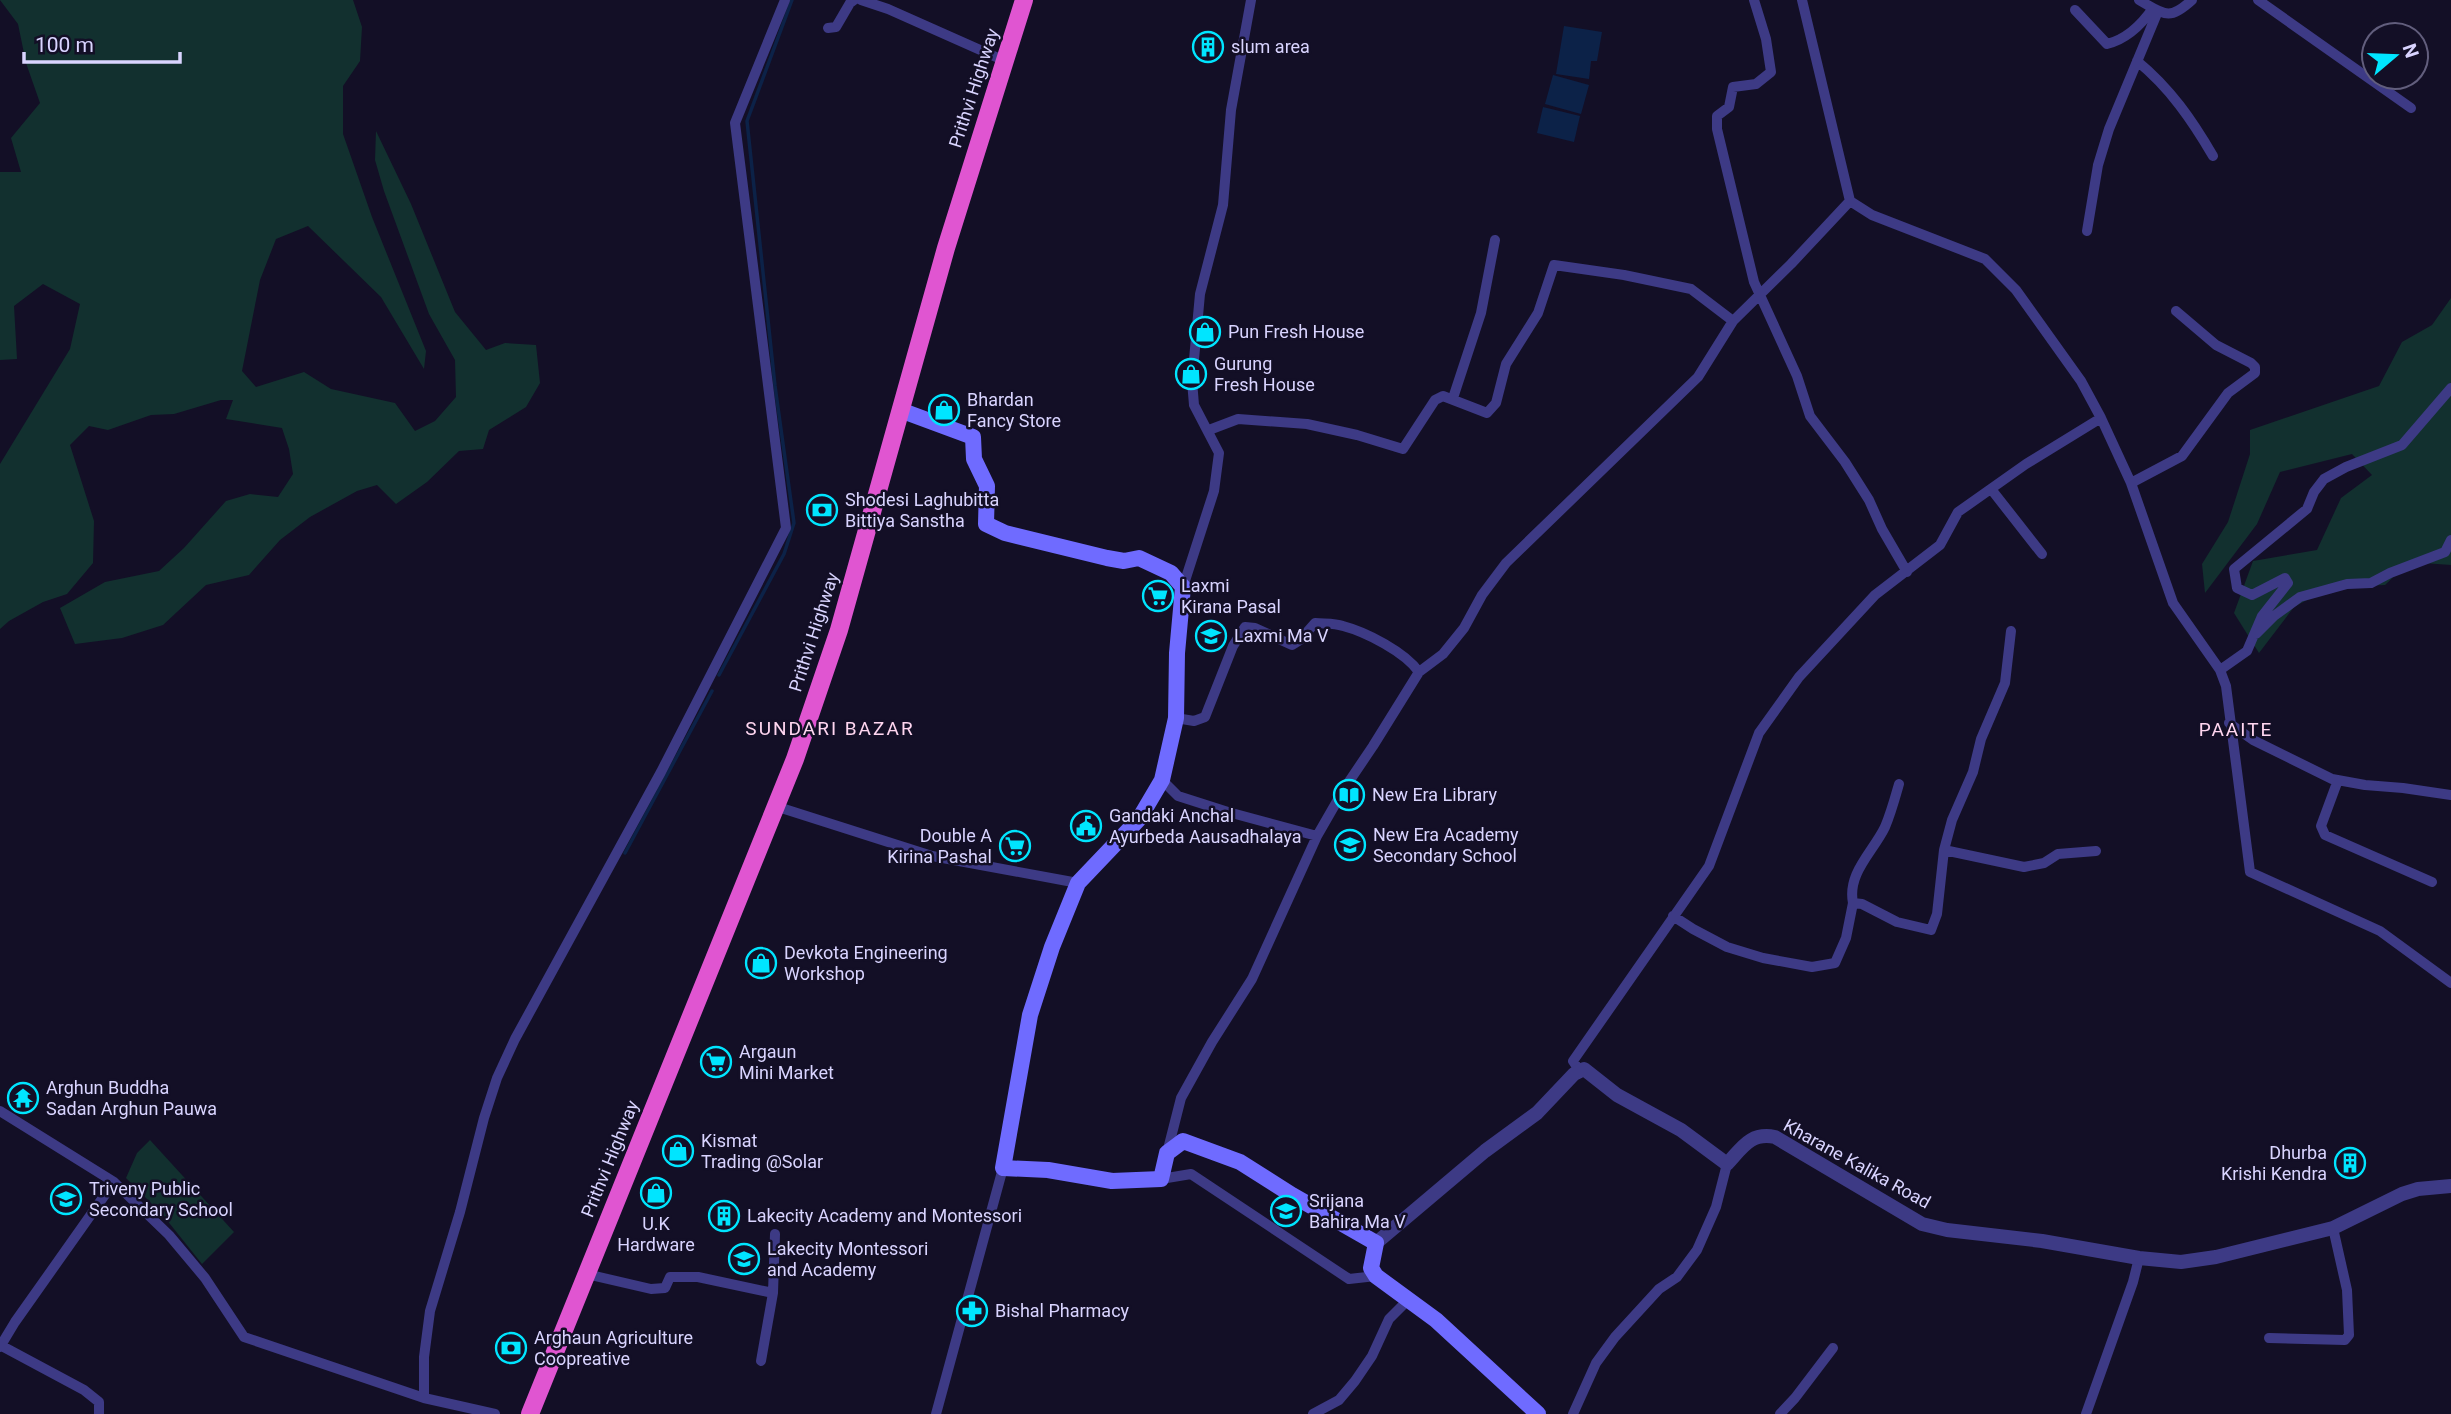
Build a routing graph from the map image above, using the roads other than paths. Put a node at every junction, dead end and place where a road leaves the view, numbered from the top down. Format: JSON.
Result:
{"nodes":[{"id":1,"x":785,"y":0,"type":"edge"},
{"id":2,"x":854,"y":0,"type":"edge"},
{"id":3,"x":861,"y":0,"type":"edge"},
{"id":4,"x":1024,"y":0,"type":"edge"},
{"id":5,"x":1251,"y":0,"type":"edge"},
{"id":6,"x":1754,"y":0,"type":"edge"},
{"id":7,"x":1802,"y":0,"type":"edge"},
{"id":8,"x":2139,"y":0,"type":"edge"},
{"id":9,"x":2192,"y":0,"type":"edge"},
{"id":10,"x":2258,"y":0,"type":"edge"},
{"id":11,"x":2155,"y":9,"type":"junction"},
{"id":12,"x":2075,"y":10,"type":"dead end"},
{"id":13,"x":828,"y":28,"type":"dead end"},
{"id":14,"x":1005,"y":61,"type":"junction"},
{"id":15,"x":2137,"y":61,"type":"junction"},
{"id":16,"x":2411,"y":108,"type":"dead end"},
{"id":17,"x":2213,"y":156,"type":"dead end"},
{"id":18,"x":1850,"y":201,"type":"junction"},
{"id":19,"x":2087,"y":231,"type":"dead end"},
{"id":20,"x":1495,"y":240,"type":"dead end"},
{"id":21,"x":1760,"y":294,"type":"junction"},
{"id":22,"x":2176,"y":311,"type":"dead end"},
{"id":23,"x":1733,"y":321,"type":"junction"},
{"id":24,"x":2451,"y":388,"type":"edge"},
{"id":25,"x":1453,"y":398,"type":"junction"},
{"id":26,"x":901,"y":410,"type":"junction"},
{"id":27,"x":2101,"y":418,"type":"junction"},
{"id":28,"x":1209,"y":430,"type":"junction"},
{"id":29,"x":2131,"y":483,"type":"junction"},
{"id":30,"x":1991,"y":489,"type":"junction"},
{"id":31,"x":2451,"y":540,"type":"edge"},
{"id":32,"x":2042,"y":554,"type":"dead end"},
{"id":33,"x":1907,"y":572,"type":"junction"},
{"id":34,"x":1183,"y":586,"type":"junction"},
{"id":35,"x":2011,"y":631,"type":"dead end"},
{"id":36,"x":2254,"y":636,"type":"junction"},
{"id":37,"x":2220,"y":670,"type":"junction"},
{"id":38,"x":1419,"y":672,"type":"junction"},
{"id":39,"x":1176,"y":718,"type":"junction"},
{"id":40,"x":2229,"y":723,"type":"junction"},
{"id":41,"x":1162,"y":780,"type":"junction"},
{"id":42,"x":2338,"y":780,"type":"junction"},
{"id":43,"x":1899,"y":784,"type":"dead end"},
{"id":44,"x":2451,"y":795,"type":"edge"},
{"id":45,"x":775,"y":806,"type":"junction"},
{"id":46,"x":1317,"y":836,"type":"junction"},
{"id":47,"x":1944,"y":850,"type":"junction"},
{"id":48,"x":2096,"y":851,"type":"dead end"},
{"id":49,"x":2432,"y":882,"type":"dead end"},
{"id":50,"x":1077,"y":883,"type":"junction"},
{"id":51,"x":1853,"y":903,"type":"junction"},
{"id":52,"x":1673,"y":916,"type":"junction"},
{"id":53,"x":2451,"y":984,"type":"edge"},
{"id":54,"x":1579,"y":1070,"type":"junction"},
{"id":55,"x":0,"y":1111,"type":"edge"},
{"id":56,"x":1167,"y":1153,"type":"junction"},
{"id":57,"x":1727,"y":1164,"type":"junction"},
{"id":58,"x":1003,"y":1168,"type":"junction"},
{"id":59,"x":1161,"y":1179,"type":"junction"},
{"id":60,"x":114,"y":1182,"type":"junction"},
{"id":61,"x":2451,"y":1186,"type":"edge"},
{"id":62,"x":2333,"y":1228,"type":"junction"},
{"id":63,"x":775,"y":1234,"type":"dead end"},
{"id":64,"x":1376,"y":1242,"type":"junction"},
{"id":65,"x":2140,"y":1258,"type":"junction"},
{"id":66,"x":586,"y":1274,"type":"junction"},
{"id":67,"x":1376,"y":1276,"type":"junction"},
{"id":68,"x":772,"y":1293,"type":"junction"},
{"id":69,"x":1407,"y":1301,"type":"junction"},
{"id":70,"x":2269,"y":1338,"type":"dead end"},
{"id":71,"x":0,"y":1346,"type":"edge"},
{"id":72,"x":1833,"y":1348,"type":"dead end"},
{"id":73,"x":761,"y":1361,"type":"dead end"},
{"id":74,"x":424,"y":1398,"type":"junction"},
{"id":75,"x":99,"y":1414,"type":"edge"},
{"id":76,"x":495,"y":1414,"type":"edge"},
{"id":77,"x":530,"y":1414,"type":"edge"},
{"id":78,"x":936,"y":1414,"type":"edge"},
{"id":79,"x":1313,"y":1414,"type":"edge"},
{"id":80,"x":1538,"y":1414,"type":"edge"},
{"id":81,"x":1573,"y":1414,"type":"edge"},
{"id":82,"x":1780,"y":1414,"type":"edge"},
{"id":83,"x":2087,"y":1414,"type":"edge"}],
"edges":[{"from":1,"to":74,"type":"street"},
{"from":2,"to":13,"type":"street"},
{"from":3,"to":14,"type":"street"},
{"from":4,"to":14,"type":"highway","name":"Prithvi Highway"},
{"from":5,"to":28,"type":"street"},
{"from":6,"to":21,"type":"street"},
{"from":7,"to":18,"type":"street"},
{"from":8,"to":11,"type":"street"},
{"from":9,"to":11,"type":"street"},
{"from":10,"to":16,"type":"street"},
{"from":11,"to":12,"type":"street"},
{"from":11,"to":15,"type":"street"},
{"from":14,"to":26,"type":"highway","name":"Prithvi Highway"},
{"from":15,"to":17,"type":"street"},
{"from":15,"to":19,"type":"street"},
{"from":18,"to":21,"type":"street"},
{"from":18,"to":27,"type":"street"},
{"from":20,"to":25,"type":"street"},
{"from":21,"to":23,"type":"street"},
{"from":21,"to":33,"type":"street"},
{"from":22,"to":29,"type":"street"},
{"from":23,"to":25,"type":"street"},
{"from":23,"to":38,"type":"street"},
{"from":24,"to":36,"type":"street"},
{"from":25,"to":28,"type":"street"},
{"from":26,"to":34,"type":"main road"},
{"from":26,"to":45,"type":"highway","name":"Prithvi Highway"},
{"from":27,"to":29,"type":"street"},
{"from":27,"to":30,"type":"street"},
{"from":28,"to":34,"type":"street"},
{"from":29,"to":37,"type":"street"},
{"from":30,"to":32,"type":"street"},
{"from":30,"to":33,"type":"street"},
{"from":31,"to":36,"type":"street"},
{"from":33,"to":52,"type":"street"},
{"from":34,"to":39,"type":"main road"},
{"from":35,"to":47,"type":"street"},
{"from":36,"to":37,"type":"street"},
{"from":37,"to":40,"type":"street"},
{"from":38,"to":39,"type":"street"},
{"from":38,"to":46,"type":"street"},
{"from":39,"to":41,"type":"main road"},
{"from":40,"to":42,"type":"street"},
{"from":40,"to":53,"type":"street"},
{"from":41,"to":46,"type":"street"},
{"from":41,"to":50,"type":"main road"},
{"from":42,"to":44,"type":"street"},
{"from":42,"to":49,"type":"street"},
{"from":43,"to":51,"type":"street"},
{"from":45,"to":50,"type":"street"},
{"from":45,"to":66,"type":"highway","name":"Prithvi Highway"},
{"from":46,"to":56,"type":"street"},
{"from":47,"to":48,"type":"street"},
{"from":47,"to":51,"type":"street"},
{"from":50,"to":58,"type":"main road"},
{"from":51,"to":52,"type":"street"},
{"from":52,"to":54,"type":"street"},
{"from":54,"to":57,"type":"street"},
{"from":54,"to":64,"type":"street"},
{"from":55,"to":60,"type":"street"},
{"from":56,"to":59,"type":"main road"},
{"from":56,"to":64,"type":"main road"},
{"from":57,"to":65,"type":"street","name":"Kharane Kalika Road"},
{"from":57,"to":81,"type":"street"},
{"from":58,"to":59,"type":"main road"},
{"from":58,"to":78,"type":"street"},
{"from":59,"to":67,"type":"street"},
{"from":60,"to":71,"type":"street"},
{"from":60,"to":74,"type":"street"},
{"from":61,"to":62,"type":"street","name":"Kharane Kalika Road"},
{"from":62,"to":65,"type":"street","name":"Kharane Kalika Road"},
{"from":62,"to":70,"type":"street"},
{"from":63,"to":68,"type":"street"},
{"from":64,"to":67,"type":"main road"},
{"from":65,"to":83,"type":"street"},
{"from":66,"to":68,"type":"street"},
{"from":66,"to":77,"type":"highway","name":"Prithvi Highway"},
{"from":67,"to":69,"type":"main road"},
{"from":68,"to":73,"type":"street"},
{"from":69,"to":79,"type":"street"},
{"from":69,"to":80,"type":"main road"},
{"from":71,"to":75,"type":"street"},
{"from":72,"to":82,"type":"street"},
{"from":74,"to":76,"type":"street"}]}
